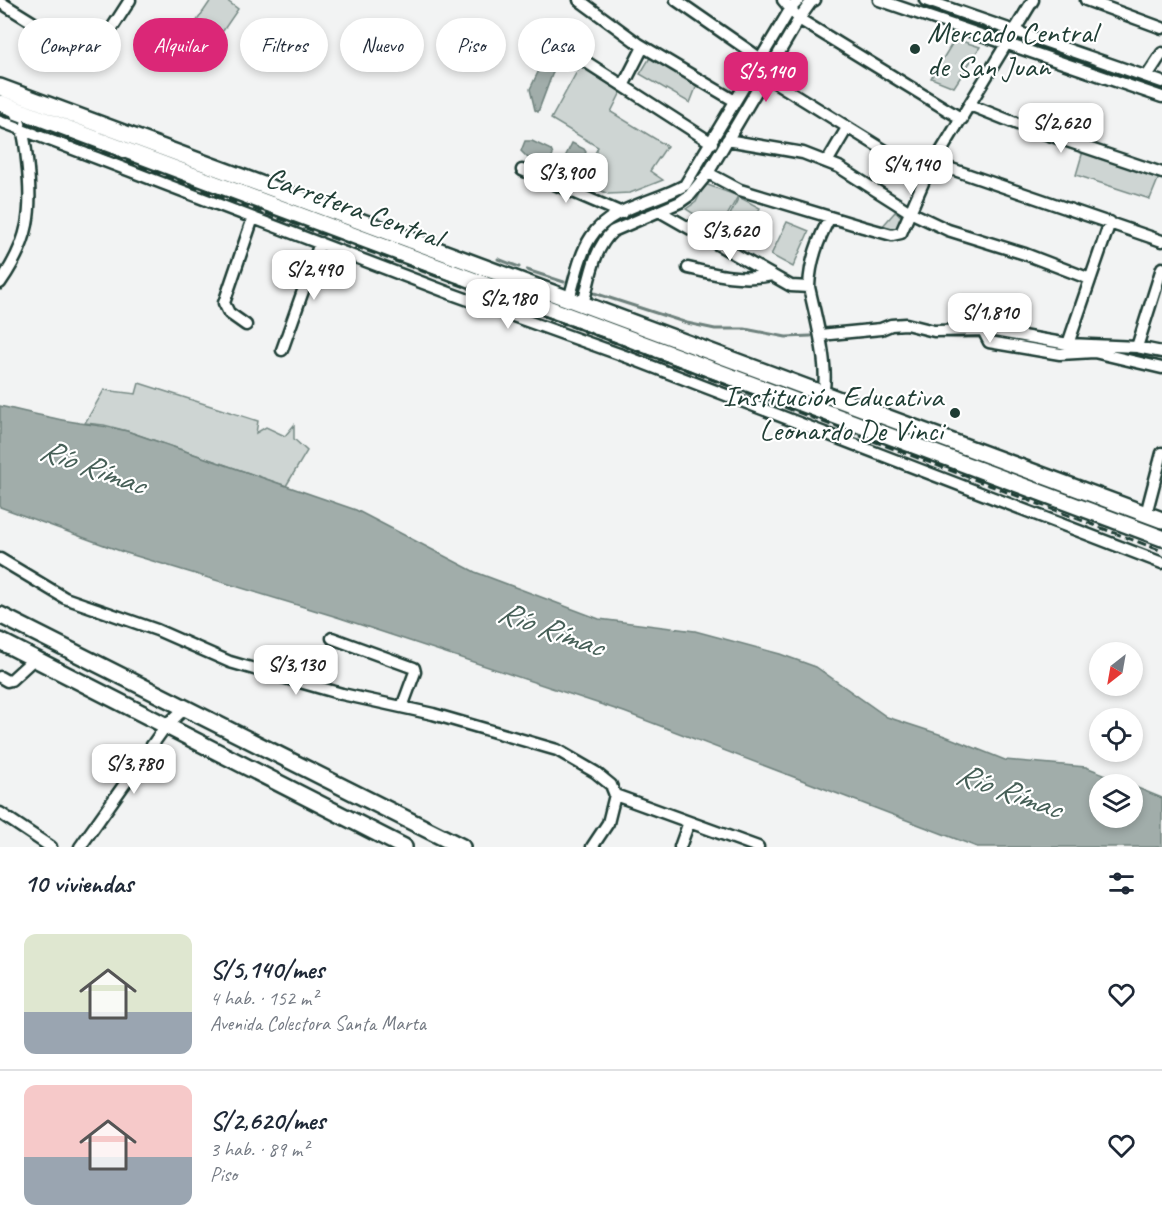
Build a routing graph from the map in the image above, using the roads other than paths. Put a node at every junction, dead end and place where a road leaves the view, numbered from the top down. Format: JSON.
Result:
{"nodes":[{"id":1,"x":130,"y":0,"type":"edge"},
{"id":2,"x":579,"y":0,"type":"edge"},
{"id":3,"x":676,"y":0,"type":"edge"},
{"id":4,"x":815,"y":0,"type":"edge"},
{"id":5,"x":879,"y":0,"type":"edge"},
{"id":6,"x":925,"y":0,"type":"edge"},
{"id":7,"x":1033,"y":0,"type":"edge"},
{"id":8,"x":1086,"y":0,"type":"edge"},
{"id":9,"x":0,"y":2,"type":"edge"},
{"id":10,"x":794,"y":2,"type":"edge"},
{"id":11,"x":954,"y":4,"type":"edge"},
{"id":12,"x":799,"y":20,"type":"junction"},
{"id":13,"x":1162,"y":28,"type":"edge"},
{"id":14,"x":1013,"y":31,"type":"junction"},
{"id":15,"x":1006,"y":45,"type":"junction"},
{"id":16,"x":643,"y":47,"type":"junction"},
{"id":17,"x":1162,"y":53,"type":"edge"},
{"id":18,"x":760,"y":59,"type":"junction"},
{"id":19,"x":595,"y":66,"type":"edge"},
{"id":20,"x":765,"y":76,"type":"junction"},
{"id":21,"x":1147,"y":76,"type":"junction"},
{"id":22,"x":1162,"y":82,"type":"edge"},
{"id":23,"x":624,"y":84,"type":"junction"},
{"id":24,"x":4,"y":97,"type":"edge"},
{"id":25,"x":1162,"y":97,"type":"edge"},
{"id":26,"x":735,"y":102,"type":"junction"},
{"id":27,"x":970,"y":105,"type":"junction"},
{"id":28,"x":962,"y":119,"type":"junction"},
{"id":29,"x":0,"y":121,"type":"edge"},
{"id":30,"x":847,"y":128,"type":"junction"},
{"id":31,"x":24,"y":130,"type":"junction"},
{"id":32,"x":727,"y":140,"type":"junction"},
{"id":33,"x":712,"y":143,"type":"junction"},
{"id":34,"x":827,"y":162,"type":"junction"},
{"id":35,"x":934,"y":163,"type":"junction"},
{"id":36,"x":522,"y":170,"type":"dead end"},
{"id":37,"x":1162,"y":173,"type":"edge"},
{"id":38,"x":708,"y":174,"type":"junction"},
{"id":39,"x":926,"y":176,"type":"junction"},
{"id":40,"x":659,"y":211,"type":"junction"},
{"id":41,"x":910,"y":212,"type":"junction"},
{"id":42,"x":622,"y":213,"type":"junction"},
{"id":43,"x":830,"y":217,"type":"junction"},
{"id":44,"x":253,"y":218,"type":"junction"},
{"id":45,"x":1110,"y":222,"type":"junction"},
{"id":46,"x":1162,"y":241,"type":"edge"},
{"id":47,"x":320,"y":243,"type":"junction"},
{"id":48,"x":399,"y":244,"type":"junction"},
{"id":49,"x":688,"y":268,"type":"dead end"},
{"id":50,"x":1162,"y":268,"type":"edge"},
{"id":51,"x":772,"y":275,"type":"junction"},
{"id":52,"x":1090,"y":279,"type":"junction"},
{"id":53,"x":0,"y":283,"type":"edge"},
{"id":54,"x":809,"y":287,"type":"junction"},
{"id":55,"x":576,"y":302,"type":"junction"},
{"id":56,"x":246,"y":325,"type":"dead end"},
{"id":57,"x":983,"y":330,"type":"junction"},
{"id":58,"x":820,"y":335,"type":"junction"},
{"id":59,"x":1068,"y":344,"type":"junction"},
{"id":60,"x":1137,"y":347,"type":"junction"},
{"id":61,"x":282,"y":350,"type":"dead end"},
{"id":62,"x":1162,"y":352,"type":"edge"},
{"id":63,"x":1162,"y":368,"type":"edge"},
{"id":64,"x":824,"y":394,"type":"junction"},
{"id":65,"x":818,"y":409,"type":"junction"},
{"id":66,"x":914,"y":445,"type":"junction"},
{"id":67,"x":1162,"y":453,"type":"edge"},
{"id":68,"x":905,"y":464,"type":"junction"},
{"id":69,"x":1009,"y":481,"type":"junction"},
{"id":70,"x":1003,"y":500,"type":"junction"},
{"id":71,"x":1146,"y":514,"type":"junction"},
{"id":72,"x":1162,"y":520,"type":"edge"},
{"id":73,"x":1162,"y":538,"type":"edge"},
{"id":74,"x":0,"y":559,"type":"edge"},
{"id":75,"x":1162,"y":563,"type":"edge"},
{"id":76,"x":0,"y":615,"type":"edge"},
{"id":77,"x":332,"y":638,"type":"dead end"},
{"id":78,"x":0,"y":641,"type":"edge"},
{"id":79,"x":35,"y":658,"type":"junction"},
{"id":80,"x":0,"y":676,"type":"edge"},
{"id":81,"x":402,"y":707,"type":"junction"},
{"id":82,"x":184,"y":709,"type":"junction"},
{"id":83,"x":165,"y":727,"type":"junction"},
{"id":84,"x":615,"y":795,"type":"junction"},
{"id":85,"x":0,"y":813,"type":"edge"},
{"id":86,"x":689,"y":822,"type":"junction"},
{"id":87,"x":51,"y":847,"type":"edge"},
{"id":88,"x":80,"y":847,"type":"edge"},
{"id":89,"x":404,"y":847,"type":"edge"},
{"id":90,"x":462,"y":847,"type":"edge"},
{"id":91,"x":592,"y":847,"type":"edge"},
{"id":92,"x":680,"y":847,"type":"edge"},
{"id":93,"x":758,"y":847,"type":"edge"}],
"edges":[{"from":1,"to":9,"type":"street"},
{"from":2,"to":16,"type":"street"},
{"from":3,"to":18,"type":"street"},
{"from":4,"to":12,"type":"street"},
{"from":5,"to":15,"type":"street"},
{"from":6,"to":11,"type":"street"},
{"from":7,"to":14,"type":"street"},
{"from":8,"to":13,"type":"street"},
{"from":10,"to":12,"type":"street"},
{"from":10,"to":18,"type":"street"},
{"from":11,"to":14,"type":"street"},
{"from":12,"to":20,"type":"street"},
{"from":12,"to":28,"type":"street"},
{"from":14,"to":15,"type":"street"},
{"from":14,"to":21,"type":"street"},
{"from":15,"to":25,"type":"street"},
{"from":15,"to":27,"type":"street"},
{"from":16,"to":23,"type":"street"},
{"from":16,"to":26,"type":"street"},
{"from":17,"to":21,"type":"street"},
{"from":18,"to":26,"type":"street"},
{"from":19,"to":23,"type":"street"},
{"from":20,"to":30,"type":"street"},
{"from":20,"to":32,"type":"street"},
{"from":21,"to":22,"type":"street"},
{"from":23,"to":33,"type":"street"},
{"from":24,"to":31,"type":"street"},
{"from":24,"to":48,"type":"highway","name":"Carretera Central"},
{"from":24,"to":48,"type":"highway","name":"Carretera Central"},
{"from":26,"to":33,"type":"street"},
{"from":27,"to":28,"type":"street"},
{"from":27,"to":37,"type":"street"},
{"from":28,"to":35,"type":"street"},
{"from":29,"to":31,"type":"street"},
{"from":30,"to":34,"type":"street"},
{"from":30,"to":39,"type":"street"},
{"from":31,"to":44,"type":"street"},
{"from":31,"to":53,"type":"street"},
{"from":32,"to":34,"type":"street"},
{"from":32,"to":38,"type":"street"},
{"from":33,"to":42,"type":"street"},
{"from":34,"to":41,"type":"street"},
{"from":35,"to":39,"type":"street"},
{"from":35,"to":45,"type":"street"},
{"from":36,"to":42,"type":"street"},
{"from":38,"to":40,"type":"street"},
{"from":38,"to":43,"type":"street"},
{"from":39,"to":41,"type":"street"},
{"from":40,"to":51,"type":"street"},
{"from":40,"to":55,"type":"street"},
{"from":41,"to":43,"type":"street"},
{"from":41,"to":52,"type":"street"},
{"from":42,"to":55,"type":"street"},
{"from":43,"to":54,"type":"street"},
{"from":44,"to":47,"type":"street"},
{"from":44,"to":56,"type":"street"},
{"from":45,"to":46,"type":"street"},
{"from":45,"to":52,"type":"street"},
{"from":47,"to":61,"type":"street"},
{"from":47,"to":68,"type":"street"},
{"from":48,"to":55,"type":"highway","name":"Carretera Central"},
{"from":48,"to":65,"type":"highway","name":"Carretera Central"},
{"from":49,"to":51,"type":"street"},
{"from":50,"to":60,"type":"street"},
{"from":51,"to":54,"type":"street"},
{"from":52,"to":59,"type":"street"},
{"from":54,"to":58,"type":"street"},
{"from":55,"to":64,"type":"highway","name":"Carretera Central"},
{"from":57,"to":58,"type":"street"},
{"from":57,"to":59,"type":"street"},
{"from":57,"to":63,"type":"street"},
{"from":58,"to":64,"type":"street"},
{"from":59,"to":60,"type":"street"},
{"from":60,"to":62,"type":"street"},
{"from":64,"to":65,"type":"street"},
{"from":64,"to":71,"type":"highway","name":"Carretera Central"},
{"from":65,"to":66,"type":"highway","name":"Carretera Central"},
{"from":66,"to":68,"type":"street"},
{"from":66,"to":69,"type":"highway","name":"Carretera Central"},
{"from":67,"to":71,"type":"street"},
{"from":68,"to":70,"type":"street"},
{"from":69,"to":70,"type":"street"},
{"from":69,"to":73,"type":"highway","name":"Carretera Central"},
{"from":70,"to":75,"type":"street"},
{"from":71,"to":72,"type":"highway","name":"Carretera Central"},
{"from":74,"to":81,"type":"street"},
{"from":76,"to":82,"type":"highway"},
{"from":77,"to":81,"type":"street"},
{"from":78,"to":79,"type":"highway"},
{"from":79,"to":80,"type":"street"},
{"from":79,"to":83,"type":"highway"},
{"from":81,"to":84,"type":"street"},
{"from":82,"to":83,"type":"street"},
{"from":82,"to":90,"type":"highway"},
{"from":83,"to":88,"type":"street"},
{"from":83,"to":89,"type":"highway"},
{"from":84,"to":86,"type":"street"},
{"from":84,"to":91,"type":"street"},
{"from":85,"to":87,"type":"street"},
{"from":86,"to":92,"type":"street"},
{"from":86,"to":93,"type":"street"}]}
